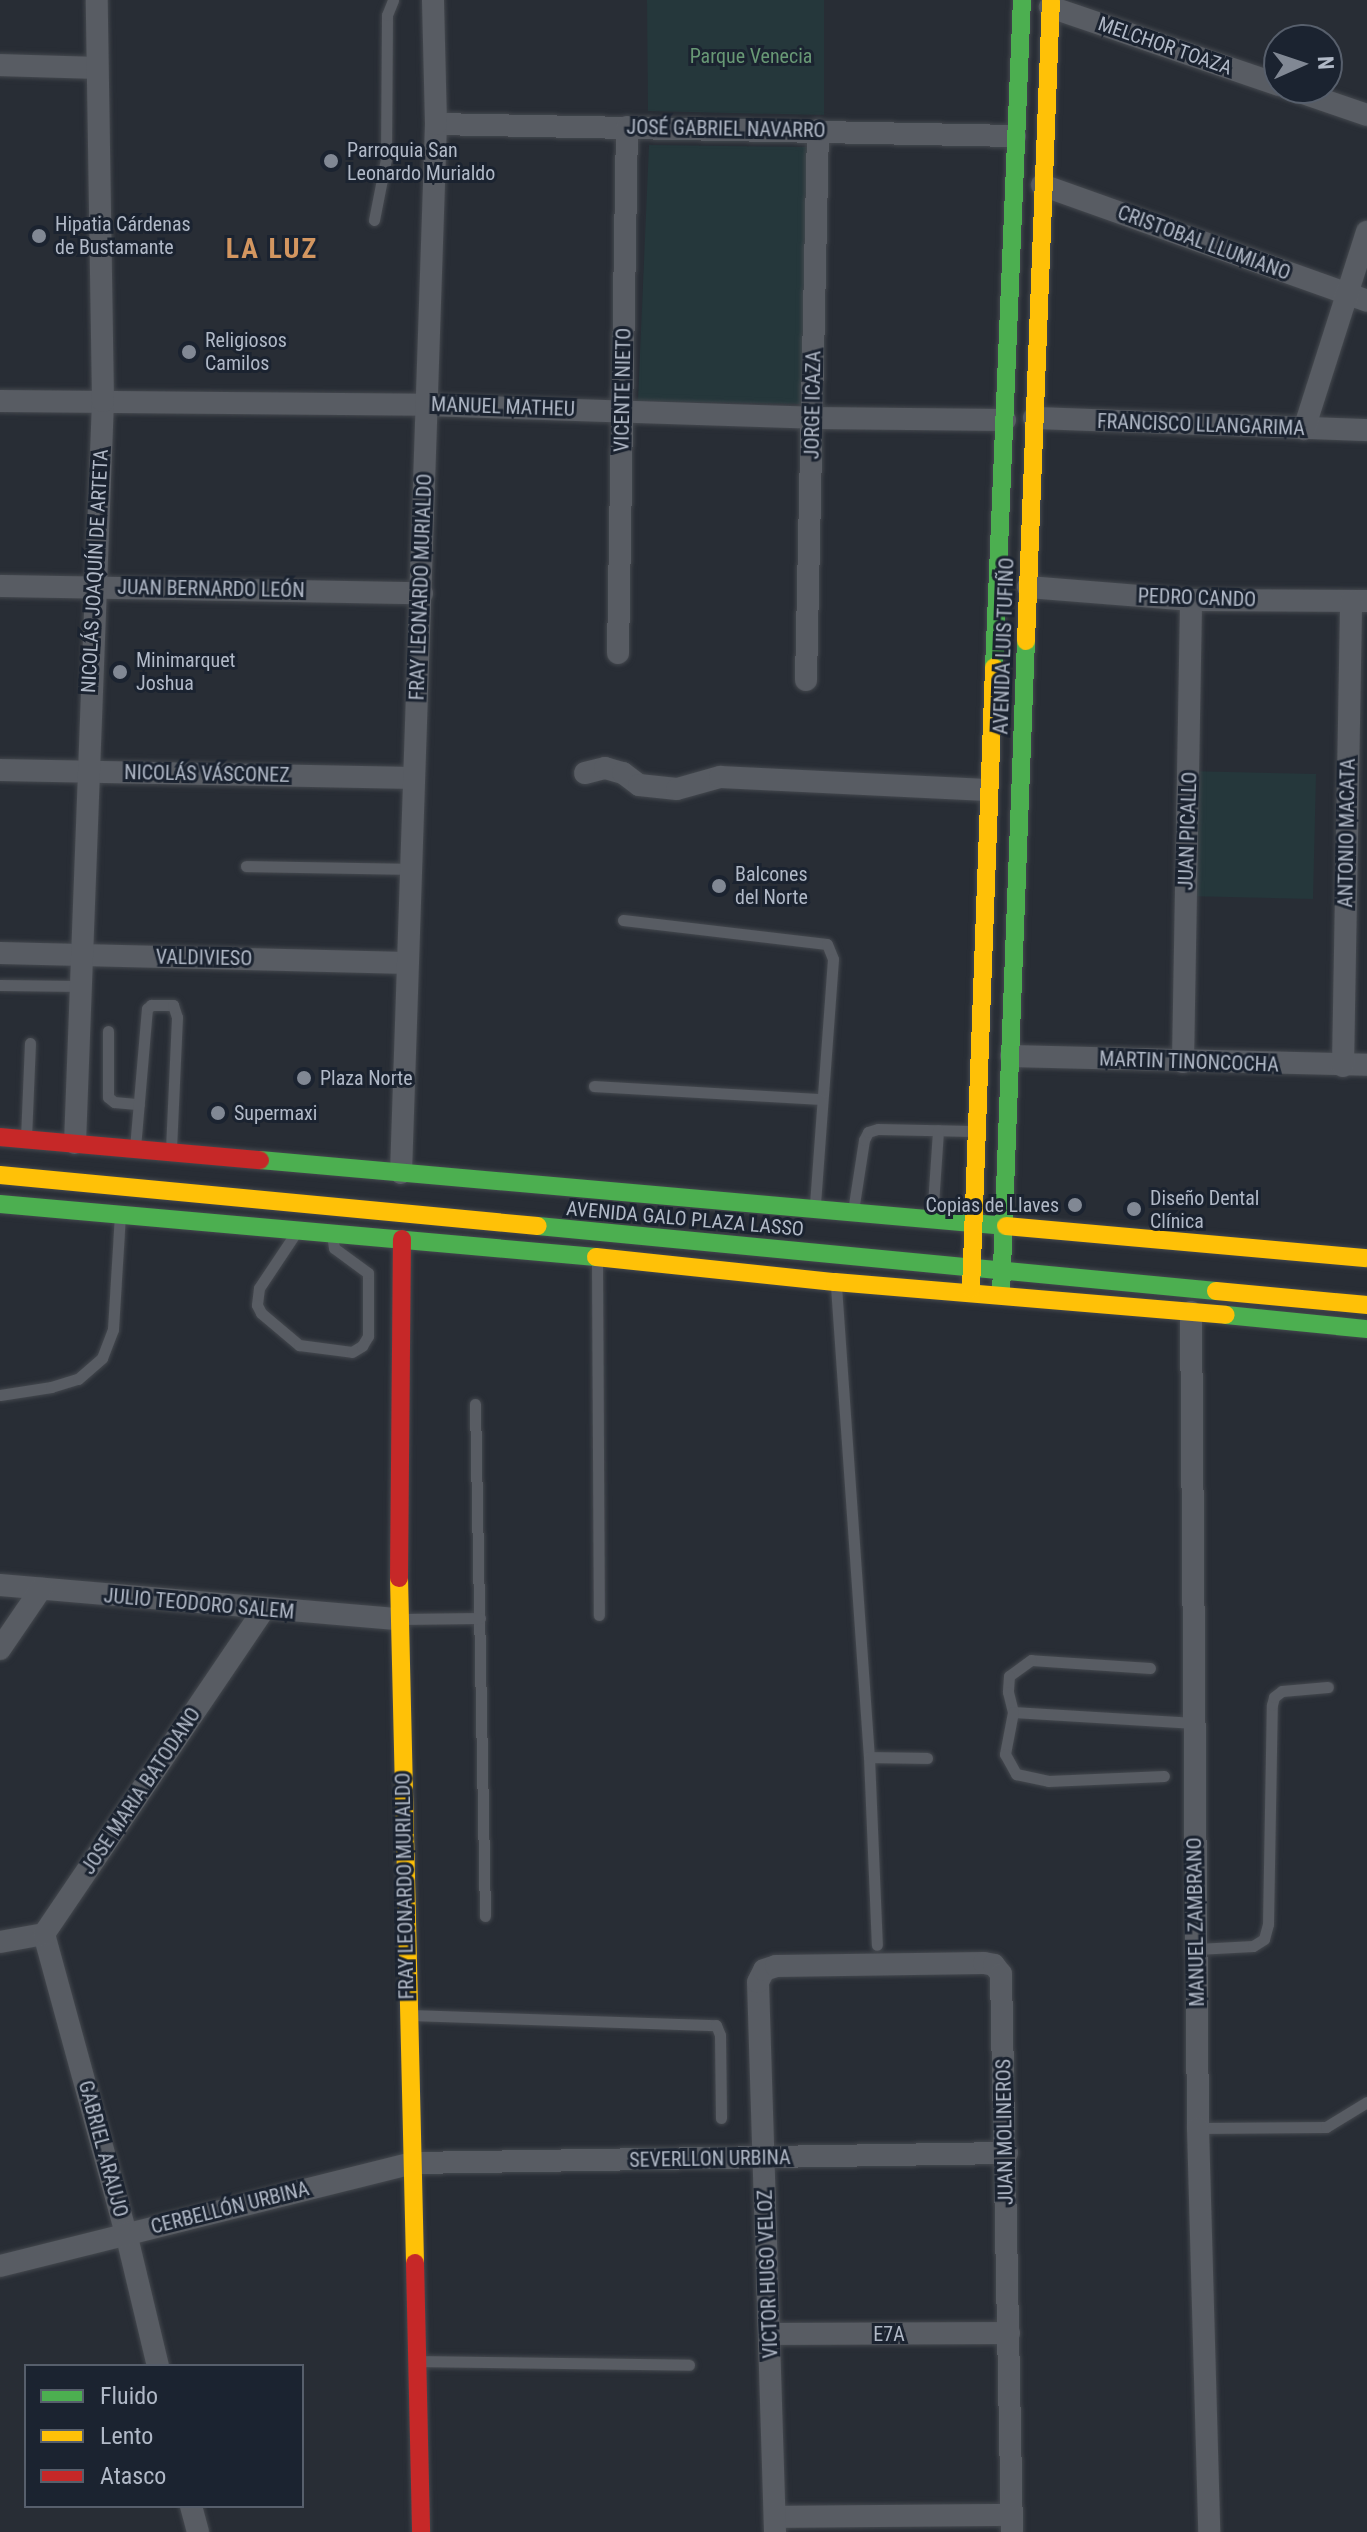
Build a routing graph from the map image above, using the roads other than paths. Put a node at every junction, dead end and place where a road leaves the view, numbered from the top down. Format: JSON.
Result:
{"nodes":[{"id":1,"x":97,"y":0,"type":"edge"},
{"id":2,"x":393,"y":0,"type":"edge"},
{"id":3,"x":433,"y":0,"type":"edge"},
{"id":4,"x":1022,"y":0,"type":"edge"},
{"id":5,"x":1051,"y":3,"type":"edge"},
{"id":6,"x":0,"y":65,"type":"edge"},
{"id":7,"x":96,"y":68,"type":"junction"},
{"id":8,"x":1263,"y":79,"type":"edge"},
{"id":9,"x":1335,"y":104,"type":"edge"},
{"id":10,"x":1367,"y":115,"type":"edge"},
{"id":11,"x":436,"y":124,"type":"junction"},
{"id":12,"x":627,"y":127,"type":"junction"},
{"id":13,"x":818,"y":130,"type":"junction"},
{"id":14,"x":1015,"y":136,"type":"junction"},
{"id":15,"x":1042,"y":185,"type":"junction"},
{"id":16,"x":374,"y":220,"type":"dead end"},
{"id":17,"x":1367,"y":232,"type":"edge"},
{"id":18,"x":1357,"y":297,"type":"edge"},
{"id":19,"x":1010,"y":304,"type":"junction"},
{"id":20,"x":1039,"y":305,"type":"junction"},
{"id":21,"x":0,"y":401,"type":"edge"},
{"id":22,"x":103,"y":401,"type":"junction"},
{"id":23,"x":426,"y":405,"type":"junction"},
{"id":24,"x":623,"y":411,"type":"junction"},
{"id":25,"x":813,"y":418,"type":"junction"},
{"id":26,"x":1034,"y":418,"type":"junction"},
{"id":27,"x":1005,"y":420,"type":"junction"},
{"id":28,"x":1304,"y":429,"type":"junction"},
{"id":29,"x":1367,"y":430,"type":"edge"},
{"id":30,"x":1001,"y":544,"type":"junction"},
{"id":31,"x":1029,"y":546,"type":"junction"},
{"id":32,"x":0,"y":586,"type":"edge"},
{"id":33,"x":1028,"y":587,"type":"junction"},
{"id":34,"x":94,"y":588,"type":"junction"},
{"id":35,"x":422,"y":593,"type":"junction"},
{"id":36,"x":1191,"y":600,"type":"junction"},
{"id":37,"x":1359,"y":601,"type":"edge"},
{"id":38,"x":618,"y":653,"type":"dead end"},
{"id":39,"x":806,"y":680,"type":"dead end"},
{"id":40,"x":0,"y":770,"type":"edge"},
{"id":41,"x":86,"y":771,"type":"junction"},
{"id":42,"x":585,"y":773,"type":"dead end"},
{"id":43,"x":414,"y":778,"type":"junction"},
{"id":44,"x":987,"y":790,"type":"junction"},
{"id":45,"x":246,"y":866,"type":"dead end"},
{"id":46,"x":411,"y":869,"type":"junction"},
{"id":47,"x":623,"y":920,"type":"dead end"},
{"id":48,"x":0,"y":953,"type":"edge"},
{"id":49,"x":82,"y":955,"type":"junction"},
{"id":50,"x":408,"y":963,"type":"junction"},
{"id":51,"x":0,"y":985,"type":"edge"},
{"id":52,"x":81,"y":986,"type":"junction"},
{"id":53,"x":108,"y":1031,"type":"dead end"},
{"id":54,"x":30,"y":1043,"type":"dead end"},
{"id":55,"x":1011,"y":1056,"type":"junction"},
{"id":56,"x":1183,"y":1062,"type":"junction"},
{"id":57,"x":1367,"y":1065,"type":"edge"},
{"id":58,"x":1343,"y":1066,"type":"junction"},
{"id":59,"x":594,"y":1086,"type":"dead end"},
{"id":60,"x":821,"y":1099,"type":"junction"},
{"id":61,"x":139,"y":1104,"type":"junction"},
{"id":62,"x":938,"y":1130,"type":"junction"},
{"id":63,"x":978,"y":1131,"type":"junction"},
{"id":64,"x":0,"y":1137,"type":"edge"},
{"id":65,"x":26,"y":1139,"type":"junction"},
{"id":66,"x":75,"y":1143,"type":"junction"},
{"id":67,"x":135,"y":1148,"type":"junction"},
{"id":68,"x":171,"y":1152,"type":"junction"},
{"id":69,"x":0,"y":1157,"type":"edge"},
{"id":70,"x":401,"y":1173,"type":"junction"},
{"id":71,"x":0,"y":1175,"type":"edge"},
{"id":72,"x":0,"y":1204,"type":"edge"},
{"id":73,"x":564,"y":1209,"type":"dead end"},
{"id":74,"x":815,"y":1209,"type":"junction"},
{"id":75,"x":852,"y":1212,"type":"junction"},
{"id":76,"x":120,"y":1214,"type":"junction"},
{"id":77,"x":932,"y":1219,"type":"junction"},
{"id":78,"x":975,"y":1223,"type":"junction"},
{"id":79,"x":1005,"y":1226,"type":"junction"},
{"id":80,"x":297,"y":1230,"type":"junction"},
{"id":81,"x":332,"y":1233,"type":"junction"},
{"id":82,"x":402,"y":1239,"type":"junction"},
{"id":83,"x":965,"y":1245,"type":"junction"},
{"id":84,"x":1011,"y":1248,"type":"junction"},
{"id":85,"x":597,"y":1257,"type":"junction"},
{"id":86,"x":1367,"y":1258,"type":"edge"},
{"id":87,"x":972,"y":1266,"type":"junction"},
{"id":88,"x":1002,"y":1268,"type":"junction"},
{"id":89,"x":835,"y":1282,"type":"junction"},
{"id":90,"x":971,"y":1291,"type":"junction"},
{"id":91,"x":1001,"y":1294,"type":"junction"},
{"id":92,"x":1367,"y":1305,"type":"edge"},
{"id":93,"x":1191,"y":1312,"type":"junction"},
{"id":94,"x":1367,"y":1329,"type":"edge"},
{"id":95,"x":0,"y":1395,"type":"edge"},
{"id":96,"x":475,"y":1404,"type":"dead end"},
{"id":97,"x":0,"y":1585,"type":"edge"},
{"id":98,"x":41,"y":1589,"type":"junction"},
{"id":99,"x":263,"y":1610,"type":"junction"},
{"id":100,"x":599,"y":1615,"type":"dead end"},
{"id":101,"x":480,"y":1618,"type":"junction"},
{"id":102,"x":399,"y":1619,"type":"junction"},
{"id":103,"x":0,"y":1649,"type":"edge"},
{"id":104,"x":1150,"y":1668,"type":"dead end"},
{"id":105,"x":1328,"y":1687,"type":"dead end"},
{"id":106,"x":1013,"y":1712,"type":"junction"},
{"id":107,"x":1195,"y":1723,"type":"junction"},
{"id":108,"x":869,"y":1757,"type":"junction"},
{"id":109,"x":927,"y":1758,"type":"dead end"},
{"id":110,"x":1164,"y":1776,"type":"dead end"},
{"id":111,"x":485,"y":1916,"type":"dead end"},
{"id":112,"x":44,"y":1934,"type":"junction"},
{"id":113,"x":0,"y":1942,"type":"edge"},
{"id":114,"x":877,"y":1945,"type":"dead end"},
{"id":115,"x":1197,"y":1949,"type":"junction"},
{"id":116,"x":764,"y":1970,"type":"joint"},
{"id":117,"x":409,"y":2015,"type":"junction"},
{"id":118,"x":1367,"y":2102,"type":"edge"},
{"id":119,"x":721,"y":2118,"type":"dead end"},
{"id":120,"x":1198,"y":2128,"type":"junction"},
{"id":121,"x":1007,"y":2153,"type":"junction"},
{"id":122,"x":765,"y":2158,"type":"junction"},
{"id":123,"x":414,"y":2163,"type":"junction"},
{"id":124,"x":126,"y":2233,"type":"junction"},
{"id":125,"x":0,"y":2266,"type":"edge"},
{"id":126,"x":1009,"y":2333,"type":"junction"},
{"id":127,"x":769,"y":2334,"type":"junction"},
{"id":128,"x":417,"y":2361,"type":"junction"},
{"id":129,"x":158,"y":2364,"type":"edge"},
{"id":130,"x":689,"y":2365,"type":"dead end"},
{"id":131,"x":192,"y":2508,"type":"edge"},
{"id":132,"x":1012,"y":2524,"type":"edge"},
{"id":133,"x":775,"y":2525,"type":"edge"},
{"id":134,"x":198,"y":2532,"type":"edge"},
{"id":135,"x":421,"y":2532,"type":"edge"},
{"id":136,"x":1209,"y":2532,"type":"edge"}],
"edges":[{"from":1,"to":7,"type":"street","name":"NICOLÁS JOAQUÍN DE ARTETA"},
{"from":2,"to":16,"type":"lane"},
{"from":3,"to":11,"type":"street","name":"FRAY LEONARDO MURIALDO"},
{"from":4,"to":14,"type":"main road","name":"AVENIDA LUIS TUFIÑO"},
{"from":5,"to":8,"type":"street","name":"MELCHOR TOAZA"},
{"from":5,"to":15,"type":"main road","name":"AVENIDA LUIS TUFIÑO"},
{"from":6,"to":7,"type":"street"},
{"from":7,"to":22,"type":"street","name":"NICOLÁS JOAQUÍN DE ARTETA"},
{"from":9,"to":10,"type":"street"},
{"from":11,"to":12,"type":"street","name":"JOSÉ GABRIEL NAVARRO"},
{"from":11,"to":23,"type":"street","name":"FRAY LEONARDO MURIALDO"},
{"from":12,"to":13,"type":"street","name":"JOSÉ GABRIEL NAVARRO"},
{"from":12,"to":24,"type":"street","name":"VICENTE NIETO"},
{"from":13,"to":14,"type":"street","name":"JOSÉ GABRIEL NAVARRO"},
{"from":13,"to":25,"type":"street","name":"JORGE ICAZA"},
{"from":14,"to":19,"type":"main road","name":"AVENIDA LUIS TUFIÑO"},
{"from":15,"to":18,"type":"street","name":"CRISTOBAL LLUMIANO"},
{"from":15,"to":20,"type":"main road","name":"AVENIDA LUIS TUFIÑO"},
{"from":17,"to":18,"type":"street"},
{"from":18,"to":28,"type":"street"},
{"from":19,"to":20,"type":"main road"},
{"from":19,"to":27,"type":"main road","name":"AVENIDA LUIS TUFIÑO"},
{"from":20,"to":26,"type":"main road","name":"AVENIDA LUIS TUFIÑO"},
{"from":21,"to":22,"type":"street","name":"MANUEL MATHEU"},
{"from":22,"to":23,"type":"street","name":"MANUEL MATHEU"},
{"from":22,"to":34,"type":"street","name":"NICOLÁS JOAQUÍN DE ARTETA"},
{"from":23,"to":24,"type":"street","name":"MANUEL MATHEU"},
{"from":23,"to":35,"type":"street","name":"FRAY LEONARDO MURIALDO"},
{"from":24,"to":25,"type":"street","name":"MANUEL MATHEU"},
{"from":24,"to":38,"type":"street","name":"VICENTE NIETO"},
{"from":25,"to":27,"type":"street","name":"MANUEL MATHEU"},
{"from":25,"to":39,"type":"street","name":"JORGE ICAZA"},
{"from":26,"to":28,"type":"street","name":"FRANCISCO LLANGARIMA"},
{"from":26,"to":31,"type":"main road","name":"AVENIDA LUIS TUFIÑO"},
{"from":27,"to":30,"type":"main road","name":"AVENIDA LUIS TUFIÑO"},
{"from":28,"to":29,"type":"street","name":"FRANCISCO LLANGARIMA"},
{"from":30,"to":31,"type":"main road"},
{"from":30,"to":44,"type":"main road","name":"AVENIDA LUIS TUFIÑO"},
{"from":31,"to":33,"type":"main road","name":"AVENIDA LUIS TUFIÑO"},
{"from":32,"to":34,"type":"street","name":"JUAN BERNARDO LEÓN"},
{"from":33,"to":36,"type":"street","name":"PEDRO CANDO"},
{"from":33,"to":55,"type":"main road","name":"AVENIDA LUIS TUFIÑO"},
{"from":34,"to":35,"type":"street","name":"JUAN BERNARDO LEÓN"},
{"from":34,"to":41,"type":"street","name":"NICOLÁS JOAQUÍN DE ARTETA"},
{"from":35,"to":43,"type":"street","name":"FRAY LEONARDO MURIALDO"},
{"from":36,"to":37,"type":"street","name":"PEDRO CANDO"},
{"from":36,"to":56,"type":"street","name":"JUAN PICALLO"},
{"from":37,"to":58,"type":"street","name":"ANTONIO MACATA"},
{"from":40,"to":41,"type":"street","name":"NICOLÁS VÁSCONEZ"},
{"from":41,"to":43,"type":"street","name":"NICOLÁS VÁSCONEZ"},
{"from":41,"to":49,"type":"street","name":"NICOLÁS JOAQUÍN DE ARTETA"},
{"from":42,"to":44,"type":"street"},
{"from":43,"to":46,"type":"street","name":"FRAY LEONARDO MURIALDO"},
{"from":44,"to":63,"type":"main road","name":"AVENIDA LUIS TUFIÑO"},
{"from":45,"to":46,"type":"lane"},
{"from":46,"to":50,"type":"street","name":"FRAY LEONARDO MURIALDO"},
{"from":47,"to":60,"type":"lane"},
{"from":48,"to":49,"type":"street","name":"VALDIVIESO"},
{"from":49,"to":50,"type":"street","name":"VALDIVIESO"},
{"from":49,"to":52,"type":"street","name":"NICOLÁS JOAQUÍN DE ARTETA"},
{"from":50,"to":70,"type":"street","name":"FRAY LEONARDO MURIALDO"},
{"from":51,"to":52,"type":"lane"},
{"from":52,"to":66,"type":"street","name":"NICOLÁS JOAQUÍN DE ARTETA"},
{"from":53,"to":61,"type":"lane"},
{"from":54,"to":65,"type":"lane"},
{"from":55,"to":56,"type":"street","name":"MARTIN TINONCOCHA"},
{"from":55,"to":79,"type":"main road","name":"AVENIDA LUIS TUFIÑO"},
{"from":56,"to":58,"type":"street","name":"MARTIN TINONCOCHA"},
{"from":57,"to":58,"type":"street","name":"MARTIN TINONCOCHA"},
{"from":59,"to":60,"type":"lane"},
{"from":60,"to":74,"type":"lane"},
{"from":61,"to":67,"type":"lane"},
{"from":61,"to":68,"type":"lane"},
{"from":62,"to":63,"type":"lane"},
{"from":62,"to":75,"type":"lane"},
{"from":62,"to":77,"type":"lane"},
{"from":63,"to":78,"type":"main road","name":"AVENIDA LUIS TUFIÑO"},
{"from":64,"to":65,"type":"main road","name":"AVENIDA GALO PLAZA LASSO"},
{"from":65,"to":66,"type":"main road","name":"AVENIDA GALO PLAZA LASSO"},
{"from":66,"to":67,"type":"main road","name":"AVENIDA GALO PLAZA LASSO"},
{"from":67,"to":68,"type":"main road","name":"AVENIDA GALO PLAZA LASSO"},
{"from":68,"to":70,"type":"main road","name":"AVENIDA GALO PLAZA LASSO"},
{"from":69,"to":73,"type":"main road","name":"AVENIDA GALO PLAZA LASSO"},
{"from":70,"to":74,"type":"main road","name":"AVENIDA GALO PLAZA LASSO"},
{"from":71,"to":87,"type":"main road","name":"AVENIDA GALO PLAZA LASSO"},
{"from":72,"to":76,"type":"main road"},
{"from":74,"to":75,"type":"main road","name":"AVENIDA GALO PLAZA LASSO"},
{"from":75,"to":77,"type":"main road","name":"AVENIDA GALO PLAZA LASSO"},
{"from":76,"to":80,"type":"main road"},
{"from":76,"to":95,"type":"lane"},
{"from":77,"to":78,"type":"main road","name":"AVENIDA GALO PLAZA LASSO"},
{"from":78,"to":79,"type":"main road","name":"AVENIDA GALO PLAZA LASSO"},
{"from":78,"to":83,"type":"main road","name":"AVENIDA LUIS TUFIÑO"},
{"from":79,"to":84,"type":"main road","name":"AVENIDA LUIS TUFIÑO"},
{"from":79,"to":86,"type":"main road","name":"AVENIDA GALO PLAZA LASSO"},
{"from":80,"to":81,"type":"main road"},
{"from":80,"to":81,"type":"lane"},
{"from":81,"to":82,"type":"main road"},
{"from":82,"to":85,"type":"main road"},
{"from":82,"to":102,"type":"main road","name":"FRAY LEONARDO MURIALDO"},
{"from":83,"to":84,"type":"main road"},
{"from":83,"to":87,"type":"main road","name":"AVENIDA LUIS TUFIÑO"},
{"from":84,"to":88,"type":"main road","name":"AVENIDA LUIS TUFIÑO"},
{"from":85,"to":89,"type":"main road"},
{"from":85,"to":100,"type":"lane"},
{"from":87,"to":88,"type":"main road","name":"AVENIDA GALO PLAZA LASSO"},
{"from":87,"to":90,"type":"main road","name":"AVENIDA LUIS TUFIÑO"},
{"from":88,"to":91,"type":"main road","name":"AVENIDA LUIS TUFIÑO"},
{"from":88,"to":92,"type":"main road","name":"AVENIDA GALO PLAZA LASSO"},
{"from":89,"to":90,"type":"main road"},
{"from":89,"to":108,"type":"lane"},
{"from":90,"to":91,"type":"main road"},
{"from":91,"to":93,"type":"main road"},
{"from":93,"to":94,"type":"main road"},
{"from":93,"to":107,"type":"street","name":"MANUEL ZAMBRANO"},
{"from":96,"to":101,"type":"lane"},
{"from":97,"to":98,"type":"street","name":"JULIO TEODORO SALEM"},
{"from":98,"to":99,"type":"street","name":"JULIO TEODORO SALEM"},
{"from":98,"to":103,"type":"street"},
{"from":99,"to":102,"type":"street","name":"JULIO TEODORO SALEM"},
{"from":99,"to":112,"type":"street","name":"JOSE MARIA BATODANO"},
{"from":101,"to":102,"type":"lane"},
{"from":101,"to":111,"type":"lane"},
{"from":102,"to":117,"type":"main road","name":"FRAY LEONARDO MURIALDO"},
{"from":104,"to":106,"type":"lane"},
{"from":105,"to":115,"type":"lane"},
{"from":106,"to":107,"type":"lane"},
{"from":106,"to":110,"type":"lane"},
{"from":107,"to":115,"type":"street","name":"MANUEL ZAMBRANO"},
{"from":108,"to":109,"type":"lane"},
{"from":108,"to":114,"type":"lane"},
{"from":112,"to":113,"type":"street"},
{"from":112,"to":124,"type":"street","name":"GABRIEL ARAUJO"},
{"from":115,"to":120,"type":"street","name":"MANUEL ZAMBRANO"},
{"from":116,"to":121,"type":"street","name":"JUAN MOLINEROS"},
{"from":116,"to":122,"type":"street","name":"VICTOR HUGO VELOZ"},
{"from":117,"to":119,"type":"lane"},
{"from":117,"to":123,"type":"main road","name":"FRAY LEONARDO MURIALDO"},
{"from":118,"to":120,"type":"lane"},
{"from":120,"to":136,"type":"street","name":"MANUEL ZAMBRANO"},
{"from":121,"to":122,"type":"street","name":"SEVERLLON URBINA"},
{"from":121,"to":126,"type":"street","name":"JUAN MOLINEROS"},
{"from":122,"to":123,"type":"street","name":"SEVERLLON URBINA"},
{"from":122,"to":127,"type":"street","name":"VICTOR HUGO VELOZ"},
{"from":123,"to":124,"type":"street","name":"CERBELLÓN URBINA"},
{"from":123,"to":128,"type":"main road","name":"FRAY LEONARDO MURIALDO"},
{"from":124,"to":125,"type":"street","name":"CERBELLÓN URBINA"},
{"from":124,"to":129,"type":"street","name":"GABRIEL ARAUJO"},
{"from":126,"to":127,"type":"street","name":"E7A"},
{"from":126,"to":132,"type":"street","name":"JUAN MOLINEROS"},
{"from":127,"to":133,"type":"street","name":"VICTOR HUGO VELOZ"},
{"from":128,"to":130,"type":"lane"},
{"from":128,"to":135,"type":"main road","name":"FRAY LEONARDO MURIALDO"},
{"from":131,"to":134,"type":"street"},
{"from":132,"to":133,"type":"street"}]}
